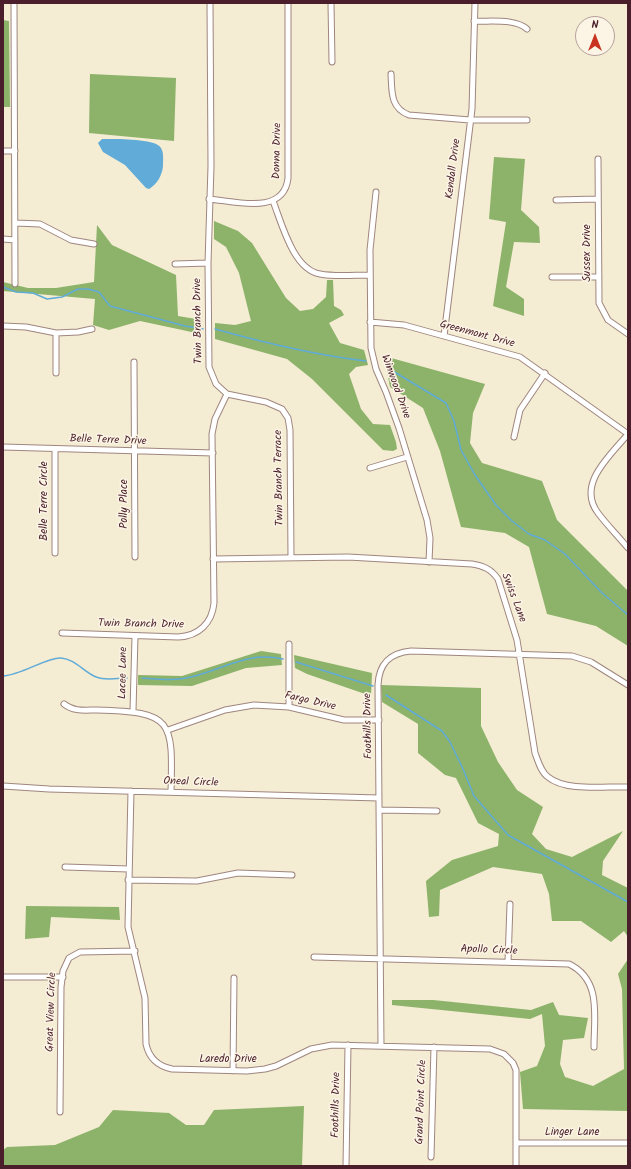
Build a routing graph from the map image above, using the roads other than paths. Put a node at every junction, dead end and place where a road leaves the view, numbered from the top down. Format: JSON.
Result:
{"nodes":[{"id":1,"x":14,"y":3,"type":"edge"},
{"id":2,"x":210,"y":3,"type":"edge"},
{"id":3,"x":288,"y":3,"type":"edge"},
{"id":4,"x":331,"y":3,"type":"edge"},
{"id":5,"x":475,"y":3,"type":"edge"},
{"id":6,"x":474,"y":21,"type":"junction"},
{"id":7,"x":527,"y":28,"type":"dead end"},
{"id":8,"x":332,"y":62,"type":"dead end"},
{"id":9,"x":391,"y":74,"type":"dead end"},
{"id":10,"x":470,"y":120,"type":"junction"},
{"id":11,"x":527,"y":120,"type":"dead end"},
{"id":12,"x":3,"y":150,"type":"edge"},
{"id":13,"x":15,"y":151,"type":"junction"},
{"id":14,"x":598,"y":159,"type":"dead end"},
{"id":15,"x":376,"y":192,"type":"dead end"},
{"id":16,"x":209,"y":199,"type":"junction"},
{"id":17,"x":598,"y":199,"type":"junction"},
{"id":18,"x":556,"y":200,"type":"dead end"},
{"id":19,"x":273,"y":202,"type":"junction"},
{"id":20,"x":16,"y":223,"type":"junction"},
{"id":21,"x":3,"y":239,"type":"edge"},
{"id":22,"x":15,"y":240,"type":"junction"},
{"id":23,"x":94,"y":244,"type":"dead end"},
{"id":24,"x":208,"y":263,"type":"junction"},
{"id":25,"x":175,"y":264,"type":"dead end"},
{"id":26,"x":370,"y":274,"type":"junction"},
{"id":27,"x":552,"y":277,"type":"dead end"},
{"id":28,"x":599,"y":277,"type":"junction"},
{"id":29,"x":15,"y":284,"type":"dead end"},
{"id":30,"x":370,"y":322,"type":"junction"},
{"id":31,"x":3,"y":326,"type":"edge"},
{"id":32,"x":92,"y":329,"type":"dead end"},
{"id":33,"x":56,"y":333,"type":"junction"},
{"id":34,"x":628,"y":334,"type":"edge"},
{"id":35,"x":444,"y":336,"type":"junction"},
{"id":36,"x":134,"y":362,"type":"dead end"},
{"id":37,"x":56,"y":373,"type":"dead end"},
{"id":38,"x":545,"y":373,"type":"junction"},
{"id":39,"x":227,"y":394,"type":"junction"},
{"id":40,"x":628,"y":434,"type":"edge"},
{"id":41,"x":514,"y":437,"type":"dead end"},
{"id":42,"x":3,"y":447,"type":"edge"},
{"id":43,"x":55,"y":449,"type":"junction"},
{"id":44,"x":135,"y":452,"type":"junction"},
{"id":45,"x":213,"y":453,"type":"junction"},
{"id":46,"x":408,"y":457,"type":"junction"},
{"id":47,"x":370,"y":468,"type":"dead end"},
{"id":48,"x":628,"y":548,"type":"edge"},
{"id":49,"x":55,"y":553,"type":"dead end"},
{"id":50,"x":136,"y":557,"type":"dead end"},
{"id":51,"x":291,"y":558,"type":"junction"},
{"id":52,"x":213,"y":559,"type":"junction"},
{"id":53,"x":429,"y":562,"type":"junction"},
{"id":54,"x":62,"y":634,"type":"dead end"},
{"id":55,"x":135,"y":636,"type":"junction"},
{"id":56,"x":289,"y":644,"type":"dead end"},
{"id":57,"x":520,"y":654,"type":"junction"},
{"id":58,"x":628,"y":685,"type":"edge"},
{"id":59,"x":64,"y":704,"type":"dead end"},
{"id":60,"x":289,"y":707,"type":"junction"},
{"id":61,"x":133,"y":711,"type":"junction"},
{"id":62,"x":379,"y":720,"type":"junction"},
{"id":63,"x":168,"y":730,"type":"junction"},
{"id":64,"x":3,"y":786,"type":"edge"},
{"id":65,"x":628,"y":786,"type":"edge"},
{"id":66,"x":131,"y":791,"type":"junction"},
{"id":67,"x":171,"y":792,"type":"junction"},
{"id":68,"x":379,"y":798,"type":"junction"},
{"id":69,"x":379,"y":810,"type":"junction"},
{"id":70,"x":437,"y":811,"type":"dead end"},
{"id":71,"x":65,"y":867,"type":"dead end"},
{"id":72,"x":129,"y":869,"type":"junction"},
{"id":73,"x":292,"y":875,"type":"dead end"},
{"id":74,"x":128,"y":880,"type":"junction"},
{"id":75,"x":510,"y":904,"type":"dead end"},
{"id":76,"x":135,"y":951,"type":"junction"},
{"id":77,"x":314,"y":957,"type":"dead end"},
{"id":78,"x":380,"y":958,"type":"junction"},
{"id":79,"x":508,"y":962,"type":"junction"},
{"id":80,"x":3,"y":977,"type":"edge"},
{"id":81,"x":62,"y":977,"type":"junction"},
{"id":82,"x":234,"y":978,"type":"dead end"},
{"id":83,"x":348,"y":1045,"type":"junction"},
{"id":84,"x":381,"y":1046,"type":"junction"},
{"id":85,"x":434,"y":1047,"type":"junction"},
{"id":86,"x":594,"y":1047,"type":"dead end"},
{"id":87,"x":233,"y":1071,"type":"junction"},
{"id":88,"x":60,"y":1112,"type":"dead end"},
{"id":89,"x":516,"y":1142,"type":"junction"},
{"id":90,"x":628,"y":1143,"type":"edge"},
{"id":91,"x":431,"y":1157,"type":"dead end"},
{"id":92,"x":346,"y":1166,"type":"edge"},
{"id":93,"x":516,"y":1166,"type":"edge"}],
"edges":[{"from":1,"to":13,"type":"street"},
{"from":2,"to":16,"type":"street","name":"Twin Branch Drive"},
{"from":3,"to":19,"type":"street","name":"Donna Drive"},
{"from":4,"to":8,"type":"street"},
{"from":5,"to":6,"type":"street","name":"Kendall Drive"},
{"from":6,"to":7,"type":"street"},
{"from":6,"to":10,"type":"street","name":"Kendall Drive"},
{"from":9,"to":10,"type":"street"},
{"from":10,"to":11,"type":"street"},
{"from":10,"to":35,"type":"street","name":"Kendall Drive"},
{"from":12,"to":13,"type":"street"},
{"from":13,"to":20,"type":"street"},
{"from":14,"to":17,"type":"street","name":"Sussex Drive"},
{"from":15,"to":26,"type":"street","name":"Winwood Drive"},
{"from":16,"to":19,"type":"street"},
{"from":16,"to":24,"type":"street","name":"Twin Branch Drive"},
{"from":17,"to":18,"type":"street"},
{"from":17,"to":28,"type":"street","name":"Sussex Drive"},
{"from":19,"to":26,"type":"street"},
{"from":20,"to":22,"type":"street"},
{"from":20,"to":23,"type":"street"},
{"from":21,"to":22,"type":"street"},
{"from":22,"to":29,"type":"street"},
{"from":24,"to":25,"type":"street"},
{"from":24,"to":39,"type":"street","name":"Twin Branch Drive"},
{"from":26,"to":30,"type":"street","name":"Winwood Drive"},
{"from":27,"to":28,"type":"street"},
{"from":28,"to":34,"type":"street","name":"Sussex Drive"},
{"from":30,"to":35,"type":"street","name":"Greenmont Drive"},
{"from":30,"to":46,"type":"street","name":"Winwood Drive"},
{"from":31,"to":33,"type":"street"},
{"from":32,"to":33,"type":"street"},
{"from":33,"to":37,"type":"street"},
{"from":35,"to":38,"type":"street","name":"Greenmont Drive"},
{"from":36,"to":44,"type":"street","name":"Polly Place"},
{"from":38,"to":40,"type":"street","name":"Greenmont Drive"},
{"from":38,"to":41,"type":"street"},
{"from":39,"to":45,"type":"street","name":"Twin Branch Drive"},
{"from":39,"to":51,"type":"street","name":"Twin Branch Terrace"},
{"from":40,"to":48,"type":"street"},
{"from":42,"to":43,"type":"street","name":"Belle Terre Drive"},
{"from":43,"to":44,"type":"street","name":"Belle Terre Drive"},
{"from":43,"to":49,"type":"street","name":"Belle Terre Circle"},
{"from":44,"to":45,"type":"street","name":"Belle Terre Drive"},
{"from":44,"to":50,"type":"street","name":"Polly Place"},
{"from":45,"to":52,"type":"street","name":"Twin Branch Drive"},
{"from":46,"to":47,"type":"street"},
{"from":46,"to":53,"type":"street","name":"Winwood Drive"},
{"from":51,"to":52,"type":"street","name":"Swiss Lane"},
{"from":51,"to":53,"type":"street","name":"Swiss Lane"},
{"from":52,"to":55,"type":"street","name":"Twin Branch Drive"},
{"from":53,"to":57,"type":"street","name":"Swiss Lane"},
{"from":54,"to":55,"type":"street","name":"Twin Branch Drive"},
{"from":55,"to":61,"type":"street","name":"Lacee Lane"},
{"from":56,"to":60,"type":"street"},
{"from":57,"to":58,"type":"street","name":"Foothills Drive"},
{"from":57,"to":62,"type":"street","name":"Foothills Drive"},
{"from":57,"to":65,"type":"street","name":"Swiss Lane"},
{"from":59,"to":61,"type":"street"},
{"from":60,"to":62,"type":"street","name":"Fargo Drive"},
{"from":60,"to":63,"type":"street","name":"Fargo Drive"},
{"from":61,"to":63,"type":"street"},
{"from":62,"to":68,"type":"street","name":"Foothills Drive"},
{"from":63,"to":67,"type":"street"},
{"from":64,"to":66,"type":"street","name":"Oneal Circle"},
{"from":66,"to":67,"type":"street","name":"Oneal Circle"},
{"from":66,"to":72,"type":"street","name":"Laredo Drive"},
{"from":67,"to":68,"type":"street","name":"Oneal Circle"},
{"from":68,"to":69,"type":"street","name":"Foothills Drive"},
{"from":69,"to":70,"type":"street"},
{"from":69,"to":78,"type":"street","name":"Foothills Drive"},
{"from":71,"to":72,"type":"street"},
{"from":72,"to":74,"type":"street","name":"Laredo Drive"},
{"from":73,"to":74,"type":"street"},
{"from":74,"to":76,"type":"street","name":"Laredo Drive"},
{"from":75,"to":79,"type":"street"},
{"from":76,"to":81,"type":"street","name":"Great View Circle"},
{"from":76,"to":87,"type":"street","name":"Laredo Drive"},
{"from":77,"to":78,"type":"street","name":"Apollo Circle"},
{"from":78,"to":79,"type":"street","name":"Apollo Circle"},
{"from":78,"to":84,"type":"street","name":"Foothills Drive"},
{"from":79,"to":86,"type":"street","name":"Apollo Circle"},
{"from":80,"to":81,"type":"street"},
{"from":81,"to":88,"type":"street","name":"Great View Circle"},
{"from":82,"to":87,"type":"street"},
{"from":83,"to":84,"type":"street","name":"Laredo Drive"},
{"from":83,"to":87,"type":"street","name":"Laredo Drive"},
{"from":83,"to":92,"type":"street","name":"Foothills Drive"},
{"from":84,"to":85,"type":"street","name":"Laredo Drive"},
{"from":85,"to":89,"type":"street","name":"Laredo Drive"},
{"from":85,"to":91,"type":"street","name":"Grand Point Circle"},
{"from":89,"to":90,"type":"street","name":"Linger Lane"},
{"from":89,"to":93,"type":"street","name":"Laredo Drive"}]}
